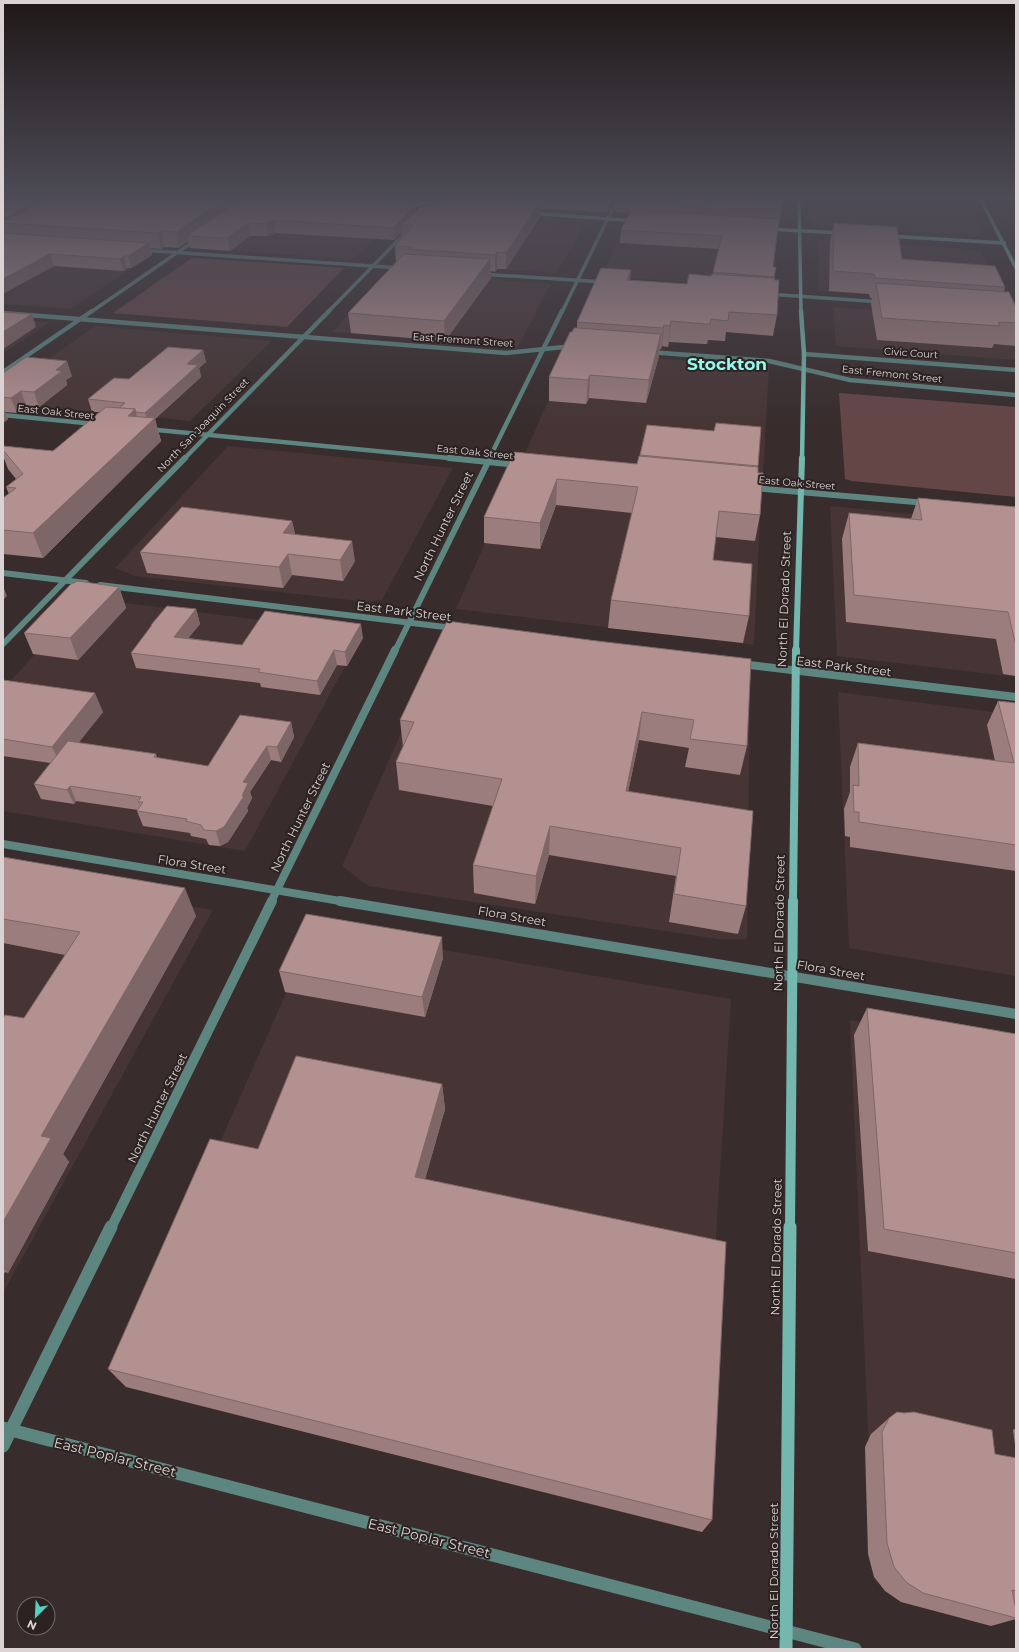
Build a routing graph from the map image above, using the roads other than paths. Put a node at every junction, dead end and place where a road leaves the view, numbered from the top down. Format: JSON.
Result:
{"nodes":[{"id":1,"x":145,"y":275,"type":"edge"},
{"id":2,"x":362,"y":275,"type":"edge"},
{"id":3,"x":494,"y":275,"type":"edge"},
{"id":4,"x":579,"y":275,"type":"edge"},
{"id":5,"x":800,"y":275,"type":"edge"},
{"id":6,"x":577,"y":280,"type":"junction"},
{"id":7,"x":608,"y":283,"type":"edge"},
{"id":8,"x":762,"y":293,"type":"edge"},
{"id":9,"x":800,"y":296,"type":"junction"},
{"id":10,"x":886,"y":302,"type":"edge"},
{"id":11,"x":3,"y":313,"type":"edge"},
{"id":12,"x":81,"y":319,"type":"junction"},
{"id":13,"x":302,"y":337,"type":"junction"},
{"id":14,"x":578,"y":346,"type":"edge"},
{"id":15,"x":543,"y":350,"type":"junction"},
{"id":16,"x":645,"y":351,"type":"edge"},
{"id":17,"x":804,"y":354,"type":"junction"},
{"id":18,"x":804,"y":369,"type":"junction"},
{"id":19,"x":1016,"y":370,"type":"edge"},
{"id":20,"x":3,"y":372,"type":"edge"},
{"id":21,"x":1016,"y":395,"type":"edge"},
{"id":22,"x":3,"y":415,"type":"edge"},
{"id":23,"x":103,"y":425,"type":"edge"},
{"id":24,"x":142,"y":429,"type":"edge"},
{"id":25,"x":206,"y":435,"type":"junction"},
{"id":26,"x":487,"y":462,"type":"junction"},
{"id":27,"x":526,"y":466,"type":"edge"},
{"id":28,"x":748,"y":487,"type":"edge"},
{"id":29,"x":802,"y":493,"type":"junction"},
{"id":30,"x":931,"y":504,"type":"edge"},
{"id":31,"x":3,"y":573,"type":"edge"},
{"id":32,"x":66,"y":581,"type":"junction"},
{"id":33,"x":409,"y":623,"type":"junction"},
{"id":34,"x":456,"y":628,"type":"edge"},
{"id":35,"x":3,"y":644,"type":"edge"},
{"id":36,"x":732,"y":663,"type":"edge"},
{"id":37,"x":795,"y":671,"type":"junction"},
{"id":38,"x":1016,"y":697,"type":"edge"},
{"id":39,"x":3,"y":844,"type":"edge"},
{"id":40,"x":278,"y":890,"type":"junction"},
{"id":41,"x":792,"y":976,"type":"junction"},
{"id":42,"x":1016,"y":1014,"type":"edge"},
{"id":43,"x":7,"y":1429,"type":"edge"},
{"id":44,"x":3,"y":1446,"type":"edge"},
{"id":45,"x":786,"y":1630,"type":"junction"},
{"id":46,"x":786,"y":1649,"type":"edge"},
{"id":47,"x":855,"y":1649,"type":"edge"}],
"edges":[{"from":1,"to":12,"type":"street"},
{"from":2,"to":13,"type":"street","name":"North San Joaquin Street"},
{"from":3,"to":6,"type":"street"},
{"from":4,"to":6,"type":"street","name":"North Hunter Street"},
{"from":5,"to":9,"type":"main road","name":"North El Dorado Street"},
{"from":6,"to":7,"type":"street"},
{"from":6,"to":15,"type":"street","name":"North Hunter Street"},
{"from":8,"to":9,"type":"street"},
{"from":9,"to":10,"type":"street"},
{"from":9,"to":17,"type":"main road","name":"North El Dorado Street"},
{"from":11,"to":12,"type":"street","name":"East Fremont Street"},
{"from":12,"to":13,"type":"street","name":"East Fremont Street"},
{"from":12,"to":20,"type":"street"},
{"from":13,"to":15,"type":"street","name":"East Fremont Street"},
{"from":13,"to":25,"type":"street","name":"North San Joaquin Street"},
{"from":14,"to":15,"type":"street","name":"East Fremont Street"},
{"from":15,"to":26,"type":"street","name":"North Hunter Street"},
{"from":16,"to":18,"type":"street","name":"East Fremont Street"},
{"from":17,"to":18,"type":"main road","name":"North El Dorado Street"},
{"from":17,"to":19,"type":"street","name":"Civic Court"},
{"from":18,"to":21,"type":"street","name":"East Fremont Street"},
{"from":18,"to":29,"type":"main road","name":"North El Dorado Street"},
{"from":22,"to":23,"type":"street","name":"East Oak Street"},
{"from":24,"to":25,"type":"street","name":"East Oak Street"},
{"from":25,"to":26,"type":"street","name":"East Oak Street"},
{"from":25,"to":32,"type":"street","name":"North San Joaquin Street"},
{"from":26,"to":27,"type":"street","name":"East Oak Street"},
{"from":26,"to":33,"type":"street","name":"North Hunter Street"},
{"from":28,"to":29,"type":"street","name":"East Oak Street"},
{"from":29,"to":30,"type":"street","name":"East Oak Street"},
{"from":29,"to":37,"type":"main road","name":"North El Dorado Street"},
{"from":31,"to":32,"type":"street","name":"East Park Street"},
{"from":32,"to":33,"type":"street","name":"East Park Street"},
{"from":32,"to":35,"type":"street","name":"North San Joaquin Street"},
{"from":33,"to":34,"type":"street","name":"East Park Street"},
{"from":33,"to":40,"type":"street","name":"North Hunter Street"},
{"from":36,"to":37,"type":"street","name":"East Park Street"},
{"from":37,"to":38,"type":"street","name":"East Park Street"},
{"from":37,"to":41,"type":"main road","name":"North El Dorado Street"},
{"from":39,"to":40,"type":"street","name":"Flora Street"},
{"from":40,"to":41,"type":"street","name":"Flora Street"},
{"from":40,"to":43,"type":"street","name":"North Hunter Street"},
{"from":41,"to":42,"type":"street","name":"Flora Street"},
{"from":41,"to":45,"type":"main road","name":"North El Dorado Street"},
{"from":43,"to":44,"type":"street","name":"North Hunter Street"},
{"from":43,"to":45,"type":"street","name":"East Poplar Street"},
{"from":45,"to":46,"type":"main road","name":"North El Dorado Street"},
{"from":45,"to":47,"type":"street","name":"East Poplar Street"}]}
